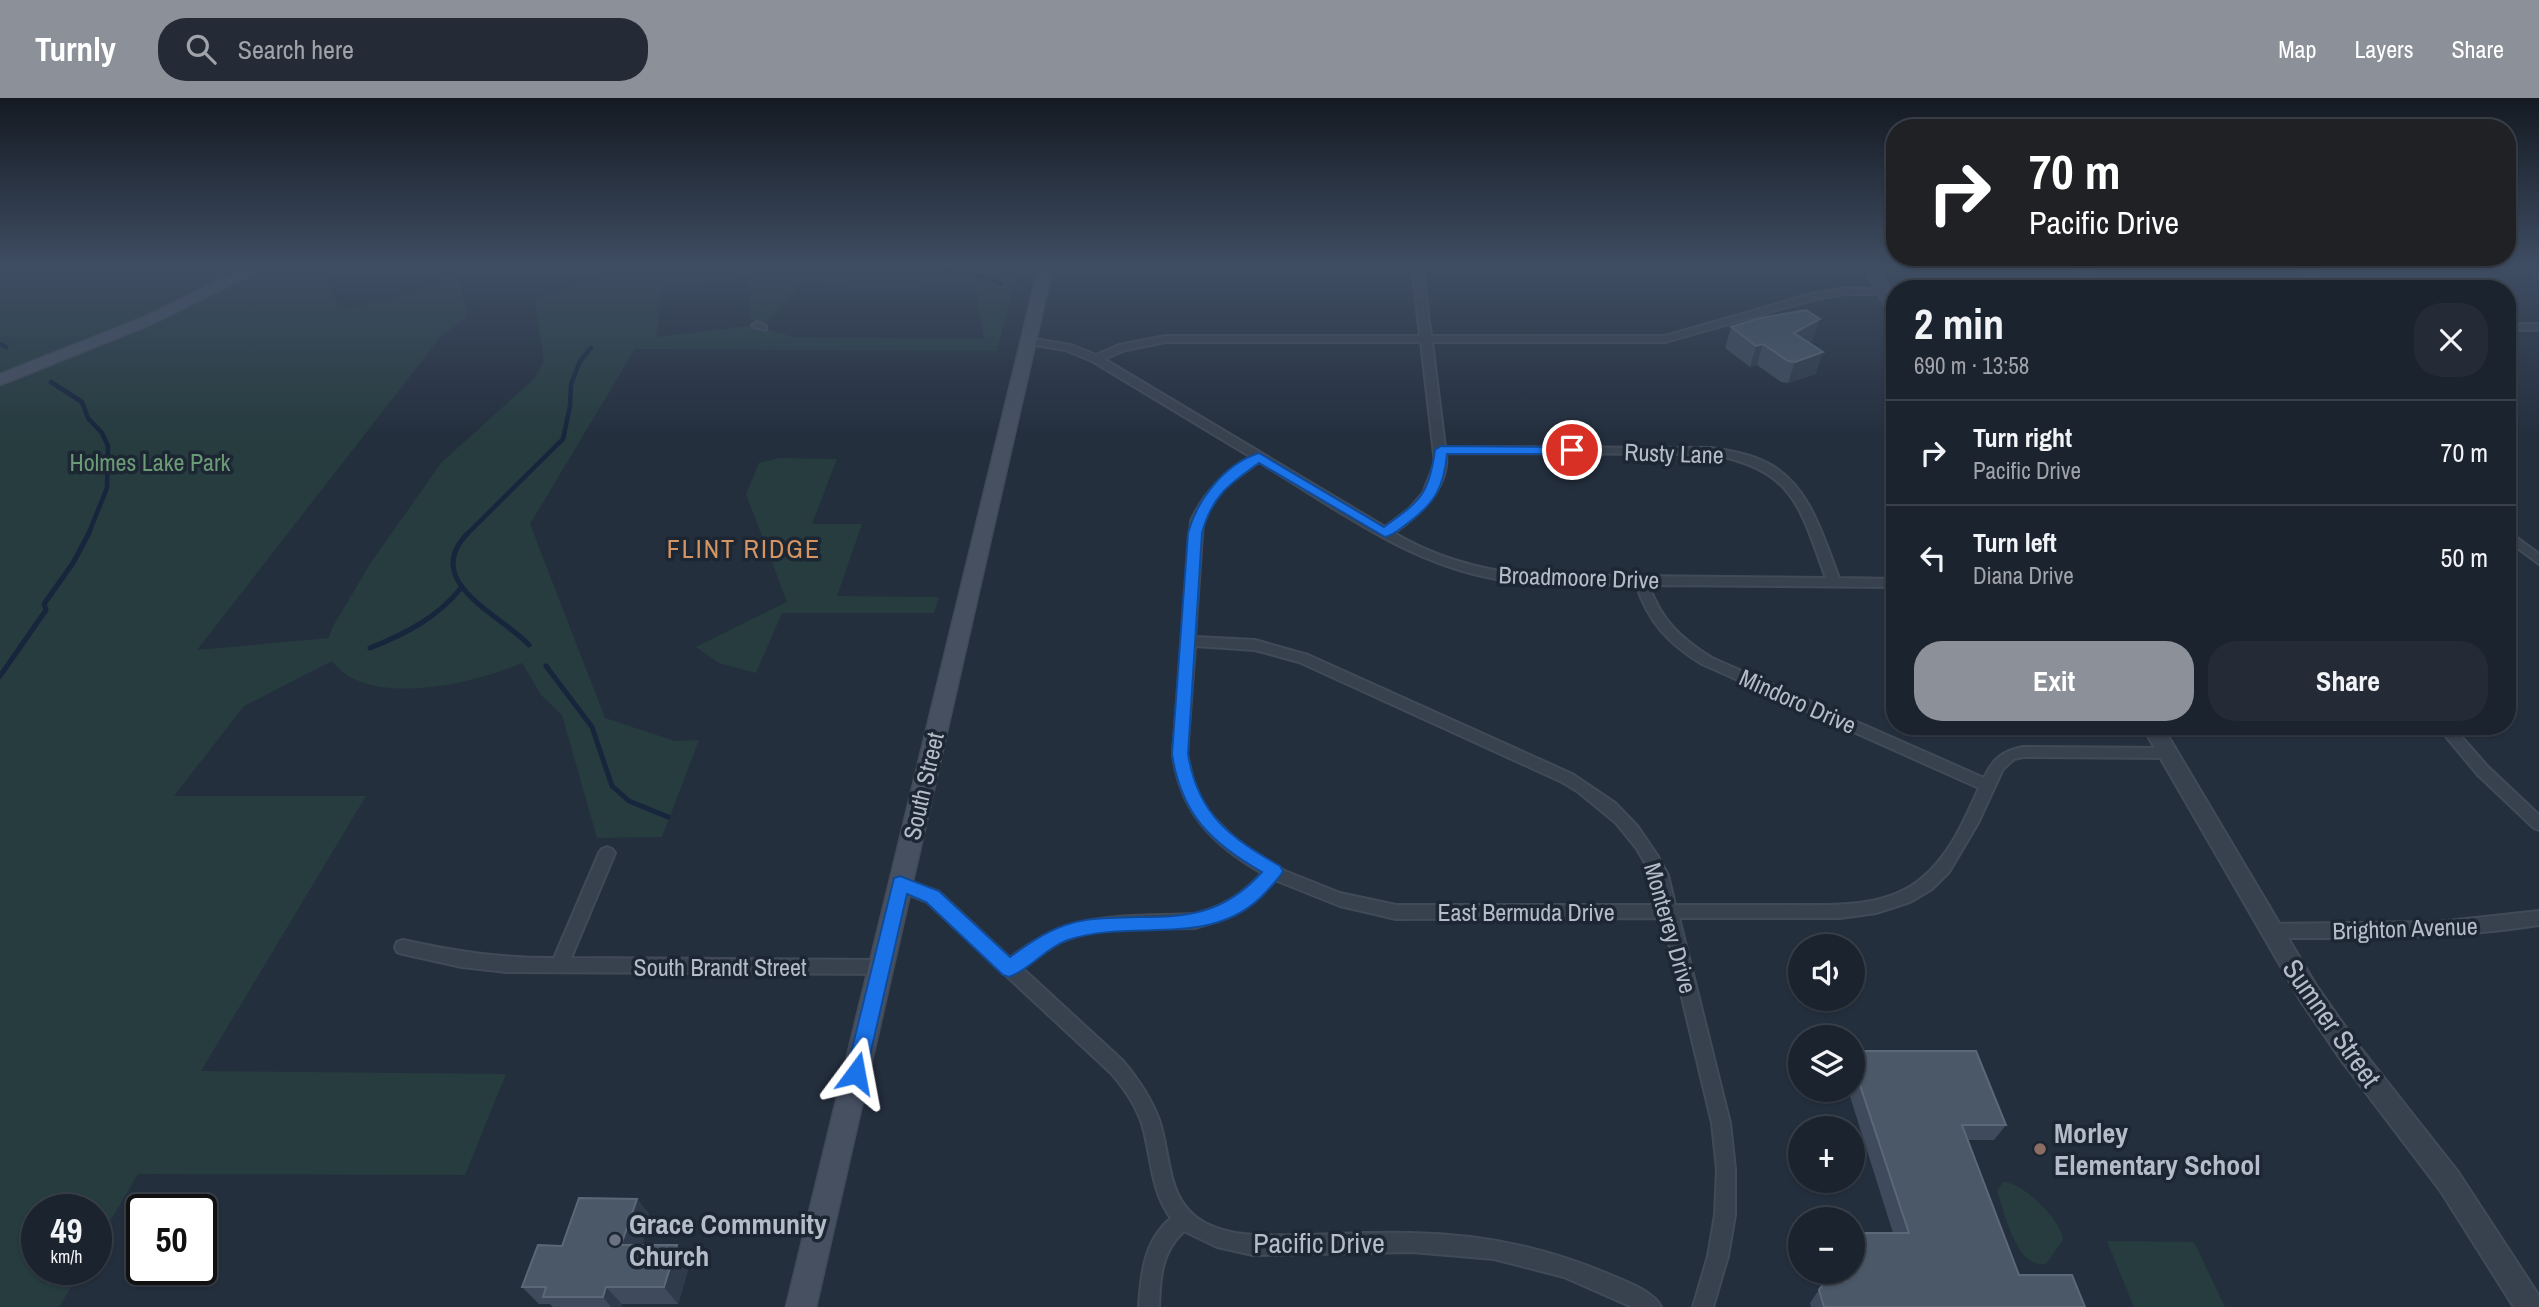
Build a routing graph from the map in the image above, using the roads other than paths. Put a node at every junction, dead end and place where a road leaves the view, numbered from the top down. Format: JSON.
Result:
{"nodes":[{"id":1,"x":143,"y":322,"type":"edge"},
{"id":2,"x":1032,"y":322,"type":"edge"},
{"id":3,"x":1425,"y":322,"type":"edge"},
{"id":4,"x":1723,"y":322,"type":"edge"},
{"id":5,"x":2516,"y":327,"type":"edge"},
{"id":6,"x":2539,"y":327,"type":"edge"},
{"id":7,"x":1427,"y":340,"type":"junction"},
{"id":8,"x":1028,"y":341,"type":"junction"},
{"id":9,"x":1096,"y":359,"type":"junction"},
{"id":10,"x":0,"y":380,"type":"edge"},
{"id":11,"x":1441,"y":450,"type":"junction"},
{"id":12,"x":1259,"y":457,"type":"junction"},
{"id":13,"x":1385,"y":533,"type":"junction"},
{"id":14,"x":2516,"y":541,"type":"edge"},
{"id":15,"x":2539,"y":560,"type":"edge"},
{"id":16,"x":1641,"y":581,"type":"junction"},
{"id":17,"x":1834,"y":582,"type":"junction"},
{"id":18,"x":1886,"y":583,"type":"edge"},
{"id":19,"x":1187,"y":641,"type":"junction"},
{"id":20,"x":2157,"y":735,"type":"edge"},
{"id":21,"x":2452,"y":735,"type":"edge"},
{"id":22,"x":2168,"y":753,"type":"junction"},
{"id":23,"x":1987,"y":786,"type":"junction"},
{"id":24,"x":2539,"y":824,"type":"edge"},
{"id":25,"x":607,"y":853,"type":"dead end"},
{"id":26,"x":1274,"y":871,"type":"junction"},
{"id":27,"x":900,"y":884,"type":"junction"},
{"id":28,"x":1670,"y":912,"type":"junction"},
{"id":29,"x":2539,"y":918,"type":"edge"},
{"id":30,"x":2271,"y":931,"type":"junction"},
{"id":31,"x":403,"y":947,"type":"dead end"},
{"id":32,"x":559,"y":967,"type":"junction"},
{"id":33,"x":881,"y":967,"type":"junction"},
{"id":34,"x":1009,"y":969,"type":"junction"},
{"id":35,"x":1184,"y":1219,"type":"junction"},
{"id":36,"x":2531,"y":1299,"type":"edge"},
{"id":37,"x":801,"y":1307,"type":"edge"},
{"id":38,"x":1149,"y":1307,"type":"edge"},
{"id":39,"x":1651,"y":1307,"type":"edge"},
{"id":40,"x":1703,"y":1307,"type":"edge"}],
"edges":[{"from":1,"to":10,"type":"main road"},
{"from":2,"to":8,"type":"main road","name":"South Street"},
{"from":3,"to":7,"type":"street"},
{"from":4,"to":7,"type":"street"},
{"from":5,"to":6,"type":"street"},
{"from":7,"to":9,"type":"street"},
{"from":7,"to":11,"type":"street"},
{"from":8,"to":9,"type":"street","name":"Broadmoore Drive"},
{"from":8,"to":27,"type":"main road","name":"South Street"},
{"from":9,"to":12,"type":"street","name":"Broadmoore Drive"},
{"from":11,"to":13,"type":"street"},
{"from":11,"to":17,"type":"street","name":"Rusty Lane"},
{"from":12,"to":13,"type":"street","name":"Broadmoore Drive"},
{"from":12,"to":19,"type":"street","name":"East Bermuda Drive"},
{"from":13,"to":16,"type":"street","name":"Broadmoore Drive"},
{"from":14,"to":15,"type":"street"},
{"from":16,"to":17,"type":"street","name":"Broadmoore Drive"},
{"from":16,"to":23,"type":"street","name":"Mindoro Drive"},
{"from":17,"to":18,"type":"street","name":"Broadmoore Drive"},
{"from":19,"to":26,"type":"street","name":"East Bermuda Drive"},
{"from":19,"to":28,"type":"street","name":"Monterey Drive"},
{"from":20,"to":22,"type":"street","name":"Sumner Street"},
{"from":21,"to":24,"type":"street"},
{"from":22,"to":23,"type":"street","name":"East Bermuda Drive"},
{"from":22,"to":30,"type":"street","name":"Sumner Street"},
{"from":23,"to":28,"type":"street","name":"East Bermuda Drive"},
{"from":25,"to":32,"type":"street"},
{"from":26,"to":28,"type":"street","name":"East Bermuda Drive"},
{"from":26,"to":34,"type":"street"},
{"from":27,"to":33,"type":"main road","name":"South Street"},
{"from":27,"to":34,"type":"street"},
{"from":28,"to":40,"type":"street","name":"Monterey Drive"},
{"from":29,"to":30,"type":"street","name":"Brighton Avenue"},
{"from":30,"to":36,"type":"street","name":"Sumner Street"},
{"from":31,"to":32,"type":"street","name":"South Brandt Street"},
{"from":32,"to":33,"type":"street","name":"South Brandt Street"},
{"from":33,"to":37,"type":"main road","name":"South Street"},
{"from":34,"to":35,"type":"street"},
{"from":35,"to":38,"type":"street"},
{"from":35,"to":39,"type":"street","name":"Pacific Drive"}]}
